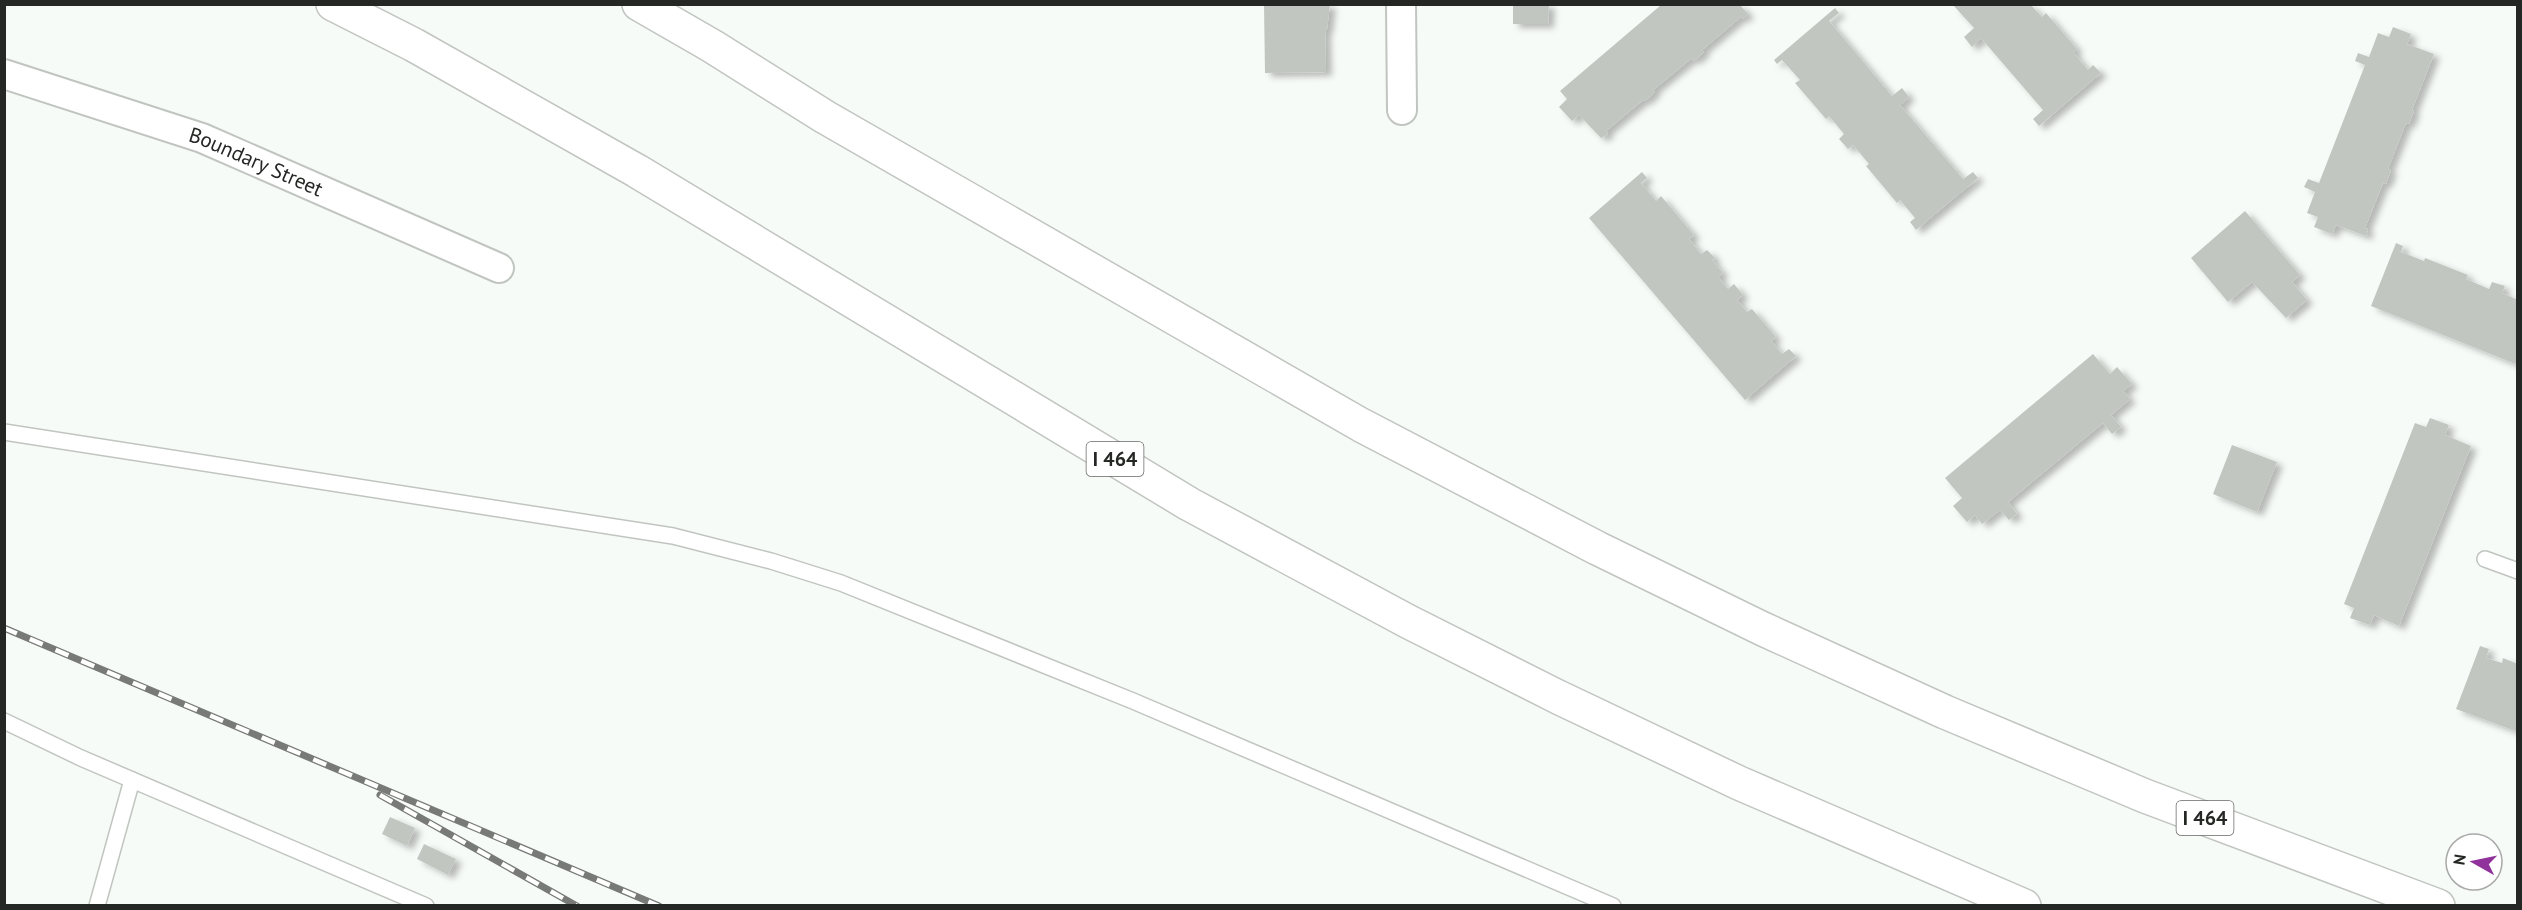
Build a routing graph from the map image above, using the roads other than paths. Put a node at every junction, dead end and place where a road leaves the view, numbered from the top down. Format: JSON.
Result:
{"nodes":[{"id":1,"x":333,"y":4,"type":"edge"},
{"id":2,"x":639,"y":4,"type":"edge"},
{"id":3,"x":1401,"y":4,"type":"edge"},
{"id":4,"x":4,"y":74,"type":"edge"},
{"id":5,"x":1402,"y":110,"type":"dead end"},
{"id":6,"x":500,"y":268,"type":"dead end"},
{"id":7,"x":4,"y":432,"type":"edge"},
{"id":8,"x":2485,"y":559,"type":"dead end"},
{"id":9,"x":2517,"y":571,"type":"edge"},
{"id":10,"x":4,"y":721,"type":"edge"},
{"id":11,"x":132,"y":780,"type":"junction"},
{"id":12,"x":97,"y":906,"type":"edge"},
{"id":13,"x":426,"y":906,"type":"edge"},
{"id":14,"x":1613,"y":906,"type":"edge"},
{"id":15,"x":2024,"y":906,"type":"edge"},
{"id":16,"x":2438,"y":906,"type":"edge"}],
"edges":[{"from":1,"to":15,"type":"highway","number":"I 464"},
{"from":2,"to":16,"type":"highway","number":"I 464"},
{"from":3,"to":5,"type":"street"},
{"from":4,"to":6,"type":"street","name":"Boundary Street"},
{"from":7,"to":14,"type":"lane"},
{"from":8,"to":9,"type":"lane"},
{"from":10,"to":11,"type":"lane"},
{"from":11,"to":12,"type":"lane"},
{"from":11,"to":13,"type":"lane"}]}
